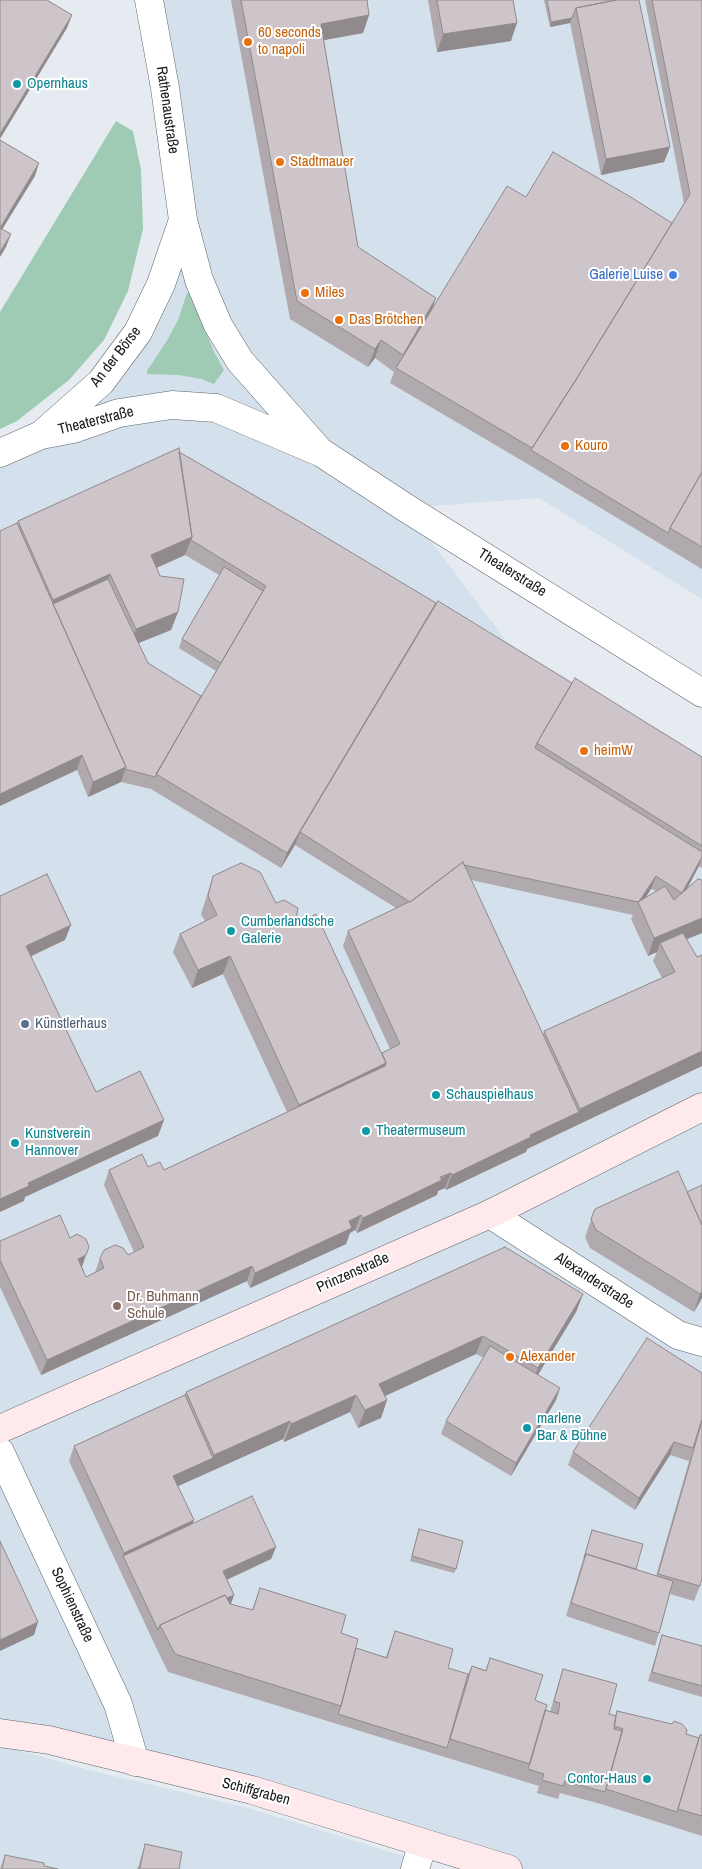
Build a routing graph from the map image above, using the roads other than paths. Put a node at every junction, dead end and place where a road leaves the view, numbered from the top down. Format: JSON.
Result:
{"nodes":[{"id":1,"x":149,"y":0,"type":"edge"},
{"id":2,"x":182,"y":220,"type":"junction"},
{"id":3,"x":41,"y":434,"type":"junction"},
{"id":4,"x":0,"y":453,"type":"edge"},
{"id":5,"x":322,"y":453,"type":"junction"},
{"id":6,"x":702,"y":693,"type":"edge"},
{"id":7,"x":702,"y":1107,"type":"edge"},
{"id":8,"x":490,"y":1214,"type":"junction"},
{"id":9,"x":702,"y":1342,"type":"edge"},
{"id":10,"x":0,"y":1429,"type":"edge"},
{"id":11,"x":0,"y":1452,"type":"edge"},
{"id":12,"x":0,"y":1733,"type":"edge"},
{"id":13,"x":135,"y":1762,"type":"junction"},
{"id":14,"x":424,"y":1842,"type":"junction"},
{"id":15,"x":415,"y":1869,"type":"edge"},
{"id":16,"x":508,"y":1869,"type":"edge"}],
"edges":[{"from":1,"to":2,"type":"street","name":"Rathenaustraße"},
{"from":2,"to":3,"type":"street","name":"An der Börse"},
{"from":2,"to":5,"type":"street","name":"Theaterstraße"},
{"from":3,"to":4,"type":"street","name":"An der Börse"},
{"from":3,"to":5,"type":"street","name":"Theaterstraße"},
{"from":5,"to":6,"type":"street","name":"Theaterstraße"},
{"from":7,"to":8,"type":"street","name":"Prinzenstraße"},
{"from":8,"to":9,"type":"street","name":"Alexanderstraße"},
{"from":8,"to":10,"type":"street","name":"Prinzenstraße"},
{"from":11,"to":13,"type":"street","name":"Sophienstraße"},
{"from":12,"to":13,"type":"street","name":"Schiffgraben"},
{"from":13,"to":14,"type":"street","name":"Schiffgraben"},
{"from":14,"to":15,"type":"street"},
{"from":14,"to":16,"type":"street","name":"Schiffgraben"}]}
